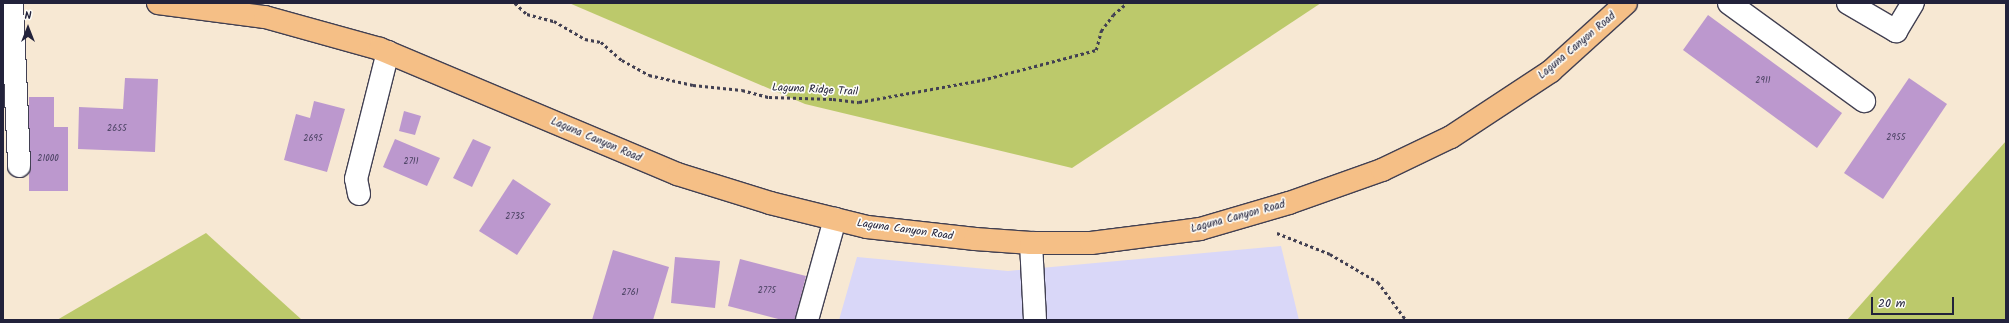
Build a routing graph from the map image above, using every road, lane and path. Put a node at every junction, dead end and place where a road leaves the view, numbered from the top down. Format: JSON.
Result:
{"nodes":[{"id":1,"x":12,"y":3,"type":"edge"},
{"id":2,"x":158,"y":3,"type":"edge"},
{"id":3,"x":515,"y":3,"type":"edge"},
{"id":4,"x":1127,"y":3,"type":"edge"},
{"id":5,"x":1626,"y":3,"type":"edge"},
{"id":6,"x":1729,"y":3,"type":"edge"},
{"id":7,"x":1848,"y":3,"type":"edge"},
{"id":8,"x":1913,"y":3,"type":"edge"},
{"id":9,"x":388,"y":52,"type":"junction"},
{"id":10,"x":1864,"y":101,"type":"dead end"},
{"id":11,"x":19,"y":166,"type":"dead end"},
{"id":12,"x":360,"y":194,"type":"dead end"},
{"id":13,"x":1240,"y":218,"type":"junction"},
{"id":14,"x":835,"y":219,"type":"junction"},
{"id":15,"x":1031,"y":243,"type":"junction"},
{"id":16,"x":807,"y":320,"type":"edge"},
{"id":17,"x":1035,"y":320,"type":"edge"},
{"id":18,"x":1406,"y":320,"type":"edge"}],
"edges":[{"from":1,"to":11,"type":"lane"},
{"from":2,"to":9,"type":"main road","name":"Laguna Canyon Road"},
{"from":3,"to":4,"type":"path","name":"Laguna Ridge Trail"},
{"from":5,"to":13,"type":"main road","name":"Laguna Canyon Road"},
{"from":6,"to":10,"type":"lane"},
{"from":7,"to":8,"type":"lane"},
{"from":9,"to":12,"type":"lane"},
{"from":9,"to":14,"type":"main road","name":"Laguna Canyon Road"},
{"from":13,"to":15,"type":"main road","name":"Laguna Canyon Road"},
{"from":13,"to":18,"type":"path"},
{"from":14,"to":15,"type":"main road","name":"Laguna Canyon Road"},
{"from":14,"to":16,"type":"lane"},
{"from":15,"to":17,"type":"lane"}]}
